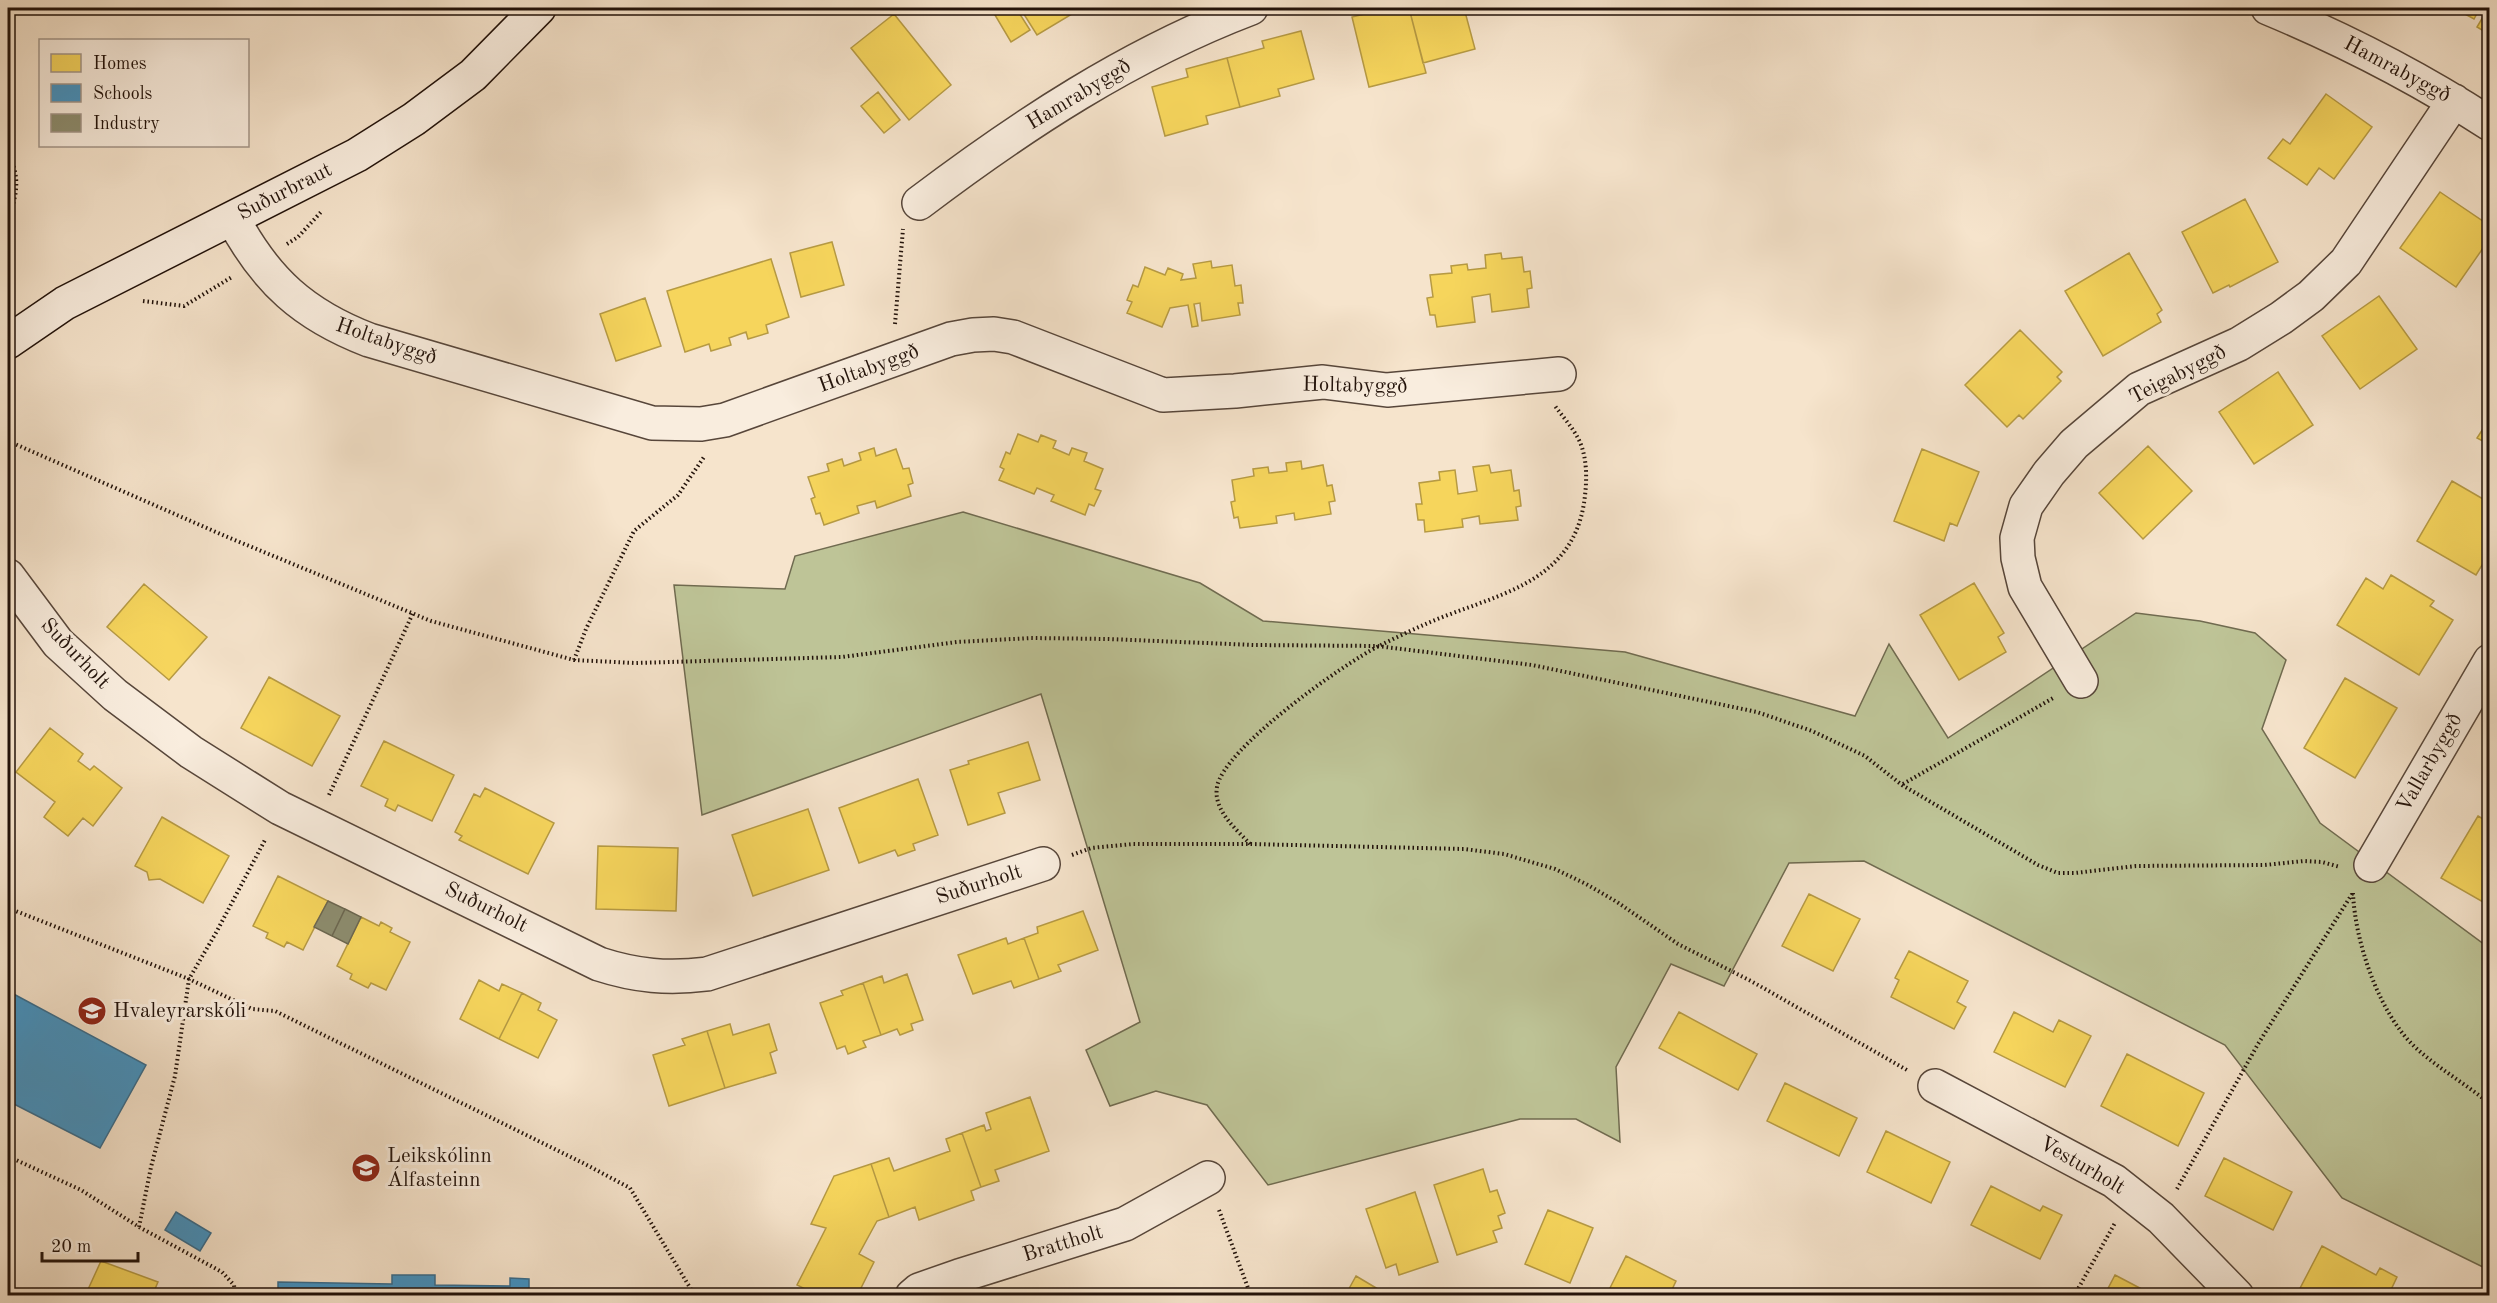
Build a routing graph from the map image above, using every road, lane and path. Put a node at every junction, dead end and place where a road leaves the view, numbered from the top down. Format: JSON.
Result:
{"nodes":[{"id":1,"x":539,"y":8,"type":"edge"},
{"id":2,"x":1251,"y":8,"type":"edge"},
{"id":3,"x":2268,"y":8,"type":"edge"},
{"id":4,"x":2454,"y":101,"type":"junction"},
{"id":5,"x":2490,"y":124,"type":"edge"},
{"id":6,"x":8,"y":154,"type":"edge"},
{"id":7,"x":920,"y":203,"type":"joint"},
{"id":8,"x":8,"y":217,"type":"edge"},
{"id":9,"x":233,"y":219,"type":"junction"},
{"id":10,"x":8,"y":342,"type":"edge"},
{"id":11,"x":892,"y":360,"type":"junction"},
{"id":12,"x":1559,"y":374,"type":"dead end"},
{"id":13,"x":1519,"y":379,"type":"junction"},
{"id":14,"x":724,"y":420,"type":"junction"},
{"id":15,"x":8,"y":441,"type":"edge"},
{"id":16,"x":8,"y":576,"type":"edge"},
{"id":17,"x":412,"y":613,"type":"junction"},
{"id":18,"x":1377,"y":646,"type":"junction"},
{"id":19,"x":574,"y":660,"type":"junction"},
{"id":20,"x":2490,"y":661,"type":"edge"},
{"id":21,"x":2081,"y":681,"type":"joint"},
{"id":22,"x":1902,"y":785,"type":"junction"},
{"id":23,"x":280,"y":808,"type":"junction"},
{"id":24,"x":316,"y":824,"type":"junction"},
{"id":25,"x":1250,"y":844,"type":"junction"},
{"id":26,"x":1043,"y":864,"type":"joint"},
{"id":27,"x":2356,"y":874,"type":"junction"},
{"id":28,"x":2352,"y":894,"type":"junction"},
{"id":29,"x":8,"y":908,"type":"edge"},
{"id":30,"x":189,"y":979,"type":"junction"},
{"id":31,"x":1935,"y":1086,"type":"joint"},
{"id":32,"x":2490,"y":1104,"type":"edge"},
{"id":33,"x":8,"y":1159,"type":"edge"},
{"id":34,"x":1208,"y":1178,"type":"joint"},
{"id":35,"x":2161,"y":1218,"type":"junction"},
{"id":36,"x":139,"y":1227,"type":"junction"},
{"id":37,"x":235,"y":1296,"type":"edge"},
{"id":38,"x":695,"y":1296,"type":"edge"},
{"id":39,"x":912,"y":1296,"type":"edge"},
{"id":40,"x":1251,"y":1296,"type":"edge"},
{"id":41,"x":2074,"y":1296,"type":"edge"},
{"id":42,"x":2237,"y":1296,"type":"edge"}],
"edges":[{"from":1,"to":9,"type":"street","name":"Suðurbraut"},
{"from":2,"to":7,"type":"street","name":"Hamrabyggð"},
{"from":3,"to":4,"type":"street","name":"Hamrabyggð"},
{"from":4,"to":5,"type":"street","name":"Hamrabyggð"},
{"from":4,"to":21,"type":"street","name":"Teigabyggð"},
{"from":6,"to":8,"type":"path"},
{"from":7,"to":11,"type":"path"},
{"from":9,"to":10,"type":"street","name":"Suðurbraut"},
{"from":9,"to":14,"type":"street","name":"Holtabyggð"},
{"from":11,"to":13,"type":"street","name":"Holtabyggð"},
{"from":11,"to":14,"type":"street","name":"Holtabyggð"},
{"from":12,"to":13,"type":"street","name":"Holtabyggð"},
{"from":13,"to":18,"type":"path"},
{"from":14,"to":19,"type":"path"},
{"from":15,"to":17,"type":"path"},
{"from":16,"to":23,"type":"street","name":"Suðurholt"},
{"from":17,"to":19,"type":"path"},
{"from":17,"to":24,"type":"path"},
{"from":18,"to":19,"type":"path"},
{"from":18,"to":22,"type":"path"},
{"from":18,"to":25,"type":"path"},
{"from":20,"to":27,"type":"street","name":"Vallarbyggð"},
{"from":21,"to":22,"type":"path"},
{"from":22,"to":27,"type":"path"},
{"from":23,"to":24,"type":"street","name":"Suðurholt"},
{"from":23,"to":30,"type":"path"},
{"from":24,"to":26,"type":"street","name":"Suðurholt"},
{"from":25,"to":26,"type":"path"},
{"from":25,"to":31,"type":"path"},
{"from":27,"to":28,"type":"path"},
{"from":27,"to":28,"type":"path"},
{"from":28,"to":32,"type":"path"},
{"from":28,"to":35,"type":"path"},
{"from":29,"to":30,"type":"path"},
{"from":30,"to":36,"type":"path"},
{"from":30,"to":38,"type":"path"},
{"from":31,"to":35,"type":"street","name":"Vesturholt"},
{"from":33,"to":36,"type":"path"},
{"from":34,"to":39,"type":"street","name":"Brattholt"},
{"from":34,"to":40,"type":"path"},
{"from":35,"to":41,"type":"path"},
{"from":35,"to":42,"type":"street","name":"Vesturholt"},
{"from":36,"to":37,"type":"path"}]}
